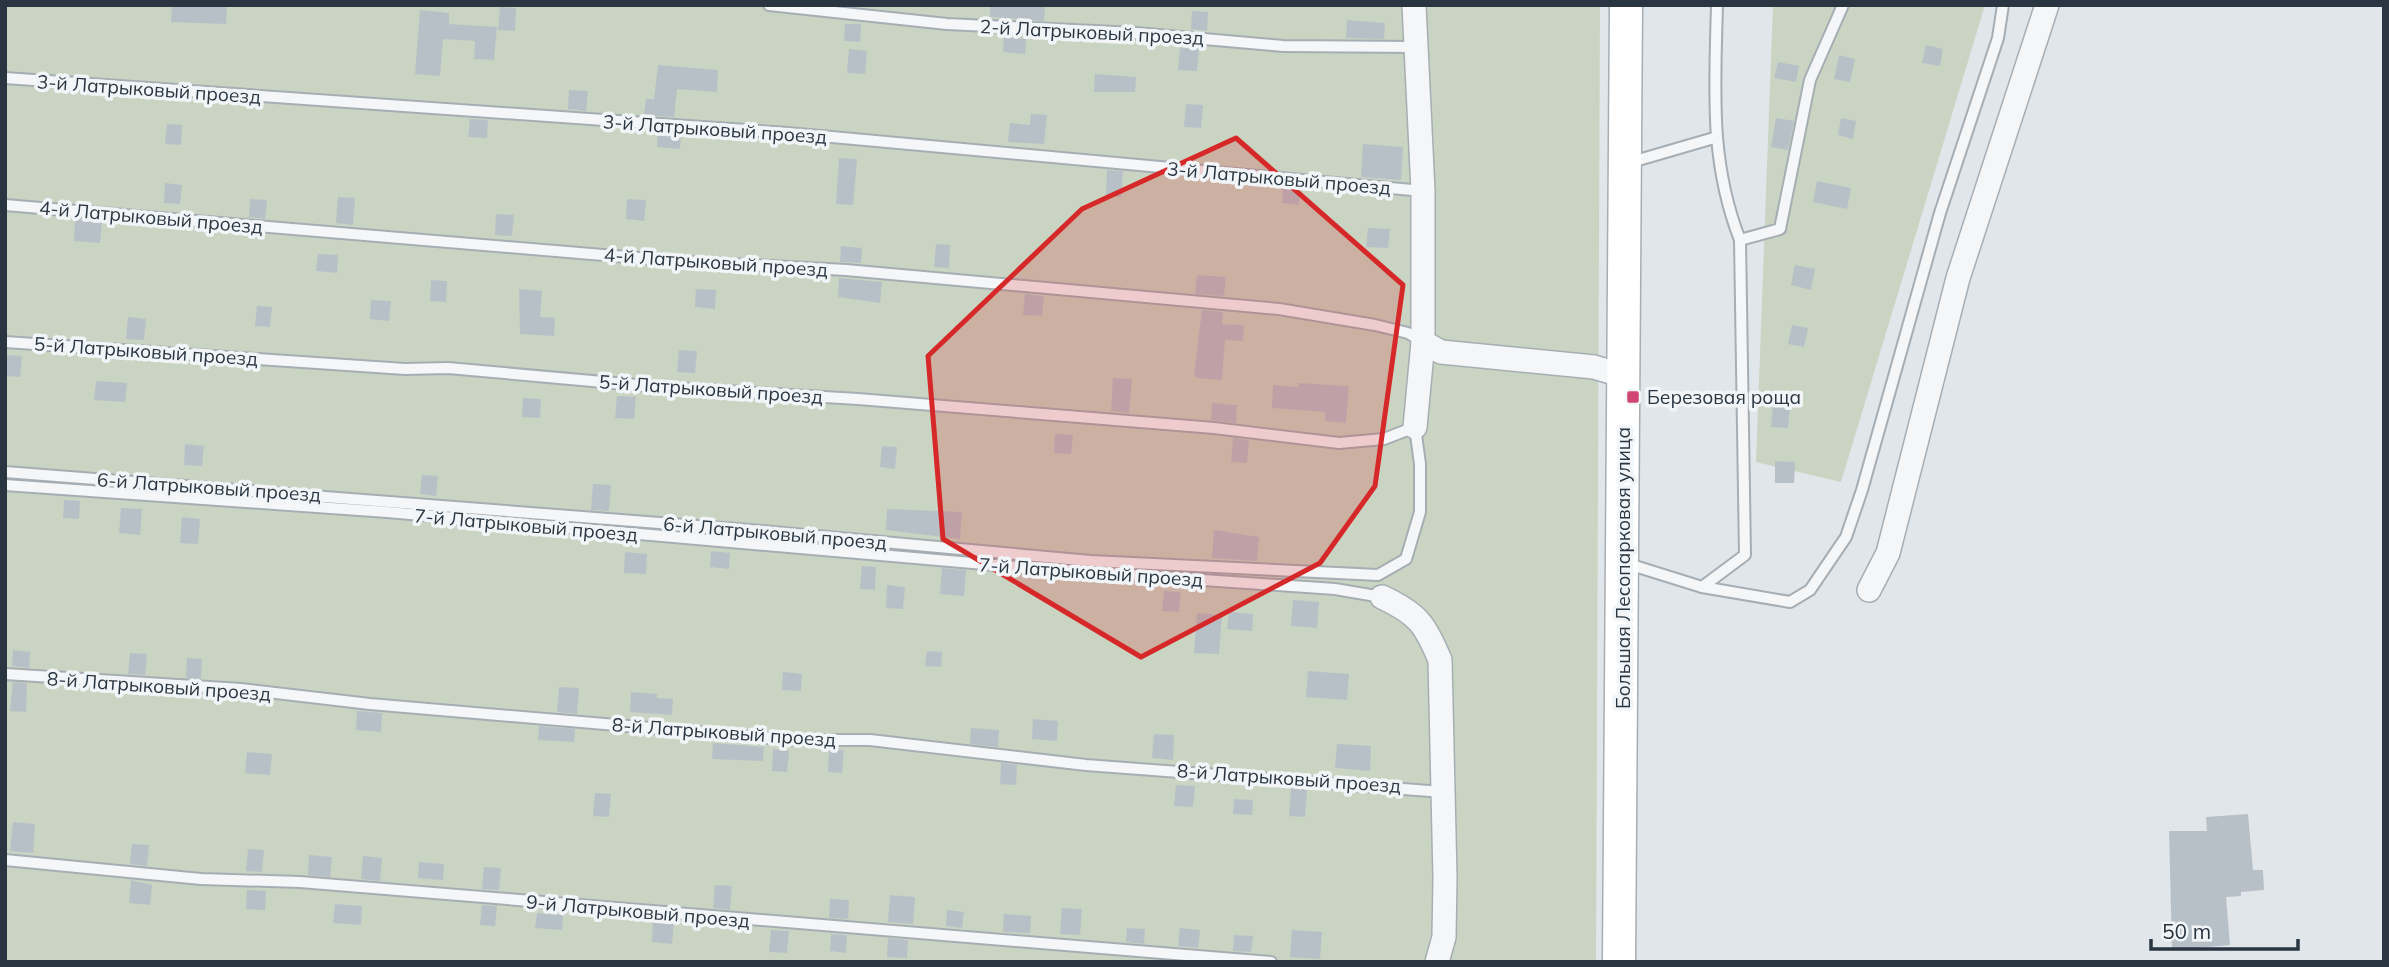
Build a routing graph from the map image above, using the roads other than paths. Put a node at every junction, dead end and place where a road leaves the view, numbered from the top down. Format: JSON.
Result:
{"nodes":[{"id":1,"x":769,"y":5,"type":"edge"},
{"id":2,"x":1414,"y":5,"type":"edge"},
{"id":3,"x":1626,"y":5,"type":"edge"},
{"id":4,"x":1717,"y":5,"type":"edge"},
{"id":5,"x":1843,"y":5,"type":"edge"},
{"id":6,"x":2003,"y":5,"type":"edge"},
{"id":7,"x":2047,"y":5,"type":"edge"},
{"id":8,"x":1416,"y":47,"type":"junction"},
{"id":9,"x":5,"y":78,"type":"edge"},
{"id":10,"x":1714,"y":138,"type":"junction"},
{"id":11,"x":1625,"y":164,"type":"junction"},
{"id":12,"x":1423,"y":191,"type":"junction"},
{"id":13,"x":5,"y":205,"type":"edge"},
{"id":14,"x":1740,"y":240,"type":"junction"},
{"id":15,"x":5,"y":342,"type":"edge"},
{"id":16,"x":1423,"y":342,"type":"junction"},
{"id":17,"x":1624,"y":376,"type":"junction"},
{"id":18,"x":1415,"y":427,"type":"junction"},
{"id":19,"x":5,"y":472,"type":"edge"},
{"id":20,"x":5,"y":485,"type":"edge"},
{"id":21,"x":1623,"y":563,"type":"junction"},
{"id":22,"x":1702,"y":587,"type":"junction"},
{"id":23,"x":1869,"y":590,"type":"dead end"},
{"id":24,"x":1381,"y":597,"type":"joint"},
{"id":25,"x":5,"y":674,"type":"edge"},
{"id":26,"x":1443,"y":792,"type":"junction"},
{"id":27,"x":5,"y":860,"type":"edge"},
{"id":28,"x":1271,"y":962,"type":"edge"},
{"id":29,"x":1437,"y":962,"type":"edge"},
{"id":30,"x":1619,"y":962,"type":"edge"}],
"edges":[{"from":1,"to":8,"type":"lane","name":"2-й Латрыковый проезд"},
{"from":2,"to":8,"type":"street"},
{"from":3,"to":11,"type":"main road","name":"Большая Лесопарковая улица"},
{"from":4,"to":10,"type":"lane"},
{"from":5,"to":14,"type":"lane"},
{"from":6,"to":22,"type":"lane"},
{"from":7,"to":23,"type":"street"},
{"from":8,"to":12,"type":"street"},
{"from":9,"to":12,"type":"lane","name":"3-й Латрыковый проезд"},
{"from":10,"to":11,"type":"lane"},
{"from":10,"to":14,"type":"lane"},
{"from":11,"to":17,"type":"main road","name":"Большая Лесопарковая улица"},
{"from":12,"to":16,"type":"street"},
{"from":13,"to":16,"type":"lane","name":"4-й Латрыковый проезд"},
{"from":14,"to":22,"type":"lane"},
{"from":15,"to":18,"type":"lane","name":"5-й Латрыковый проезд"},
{"from":16,"to":17,"type":"street"},
{"from":16,"to":18,"type":"street"},
{"from":17,"to":21,"type":"main road","name":"Большая Лесопарковая улица"},
{"from":18,"to":19,"type":"lane","name":"6-й Латрыковый проезд"},
{"from":20,"to":24,"type":"lane","name":"7-й Латрыковый проезд"},
{"from":21,"to":22,"type":"lane"},
{"from":21,"to":30,"type":"main road","name":"Большая Лесопарковая улица"},
{"from":24,"to":26,"type":"street"},
{"from":25,"to":26,"type":"lane","name":"8-й Латрыковый проезд"},
{"from":26,"to":29,"type":"street"},
{"from":27,"to":28,"type":"lane","name":"9-й Латрыковый проезд"}]}
